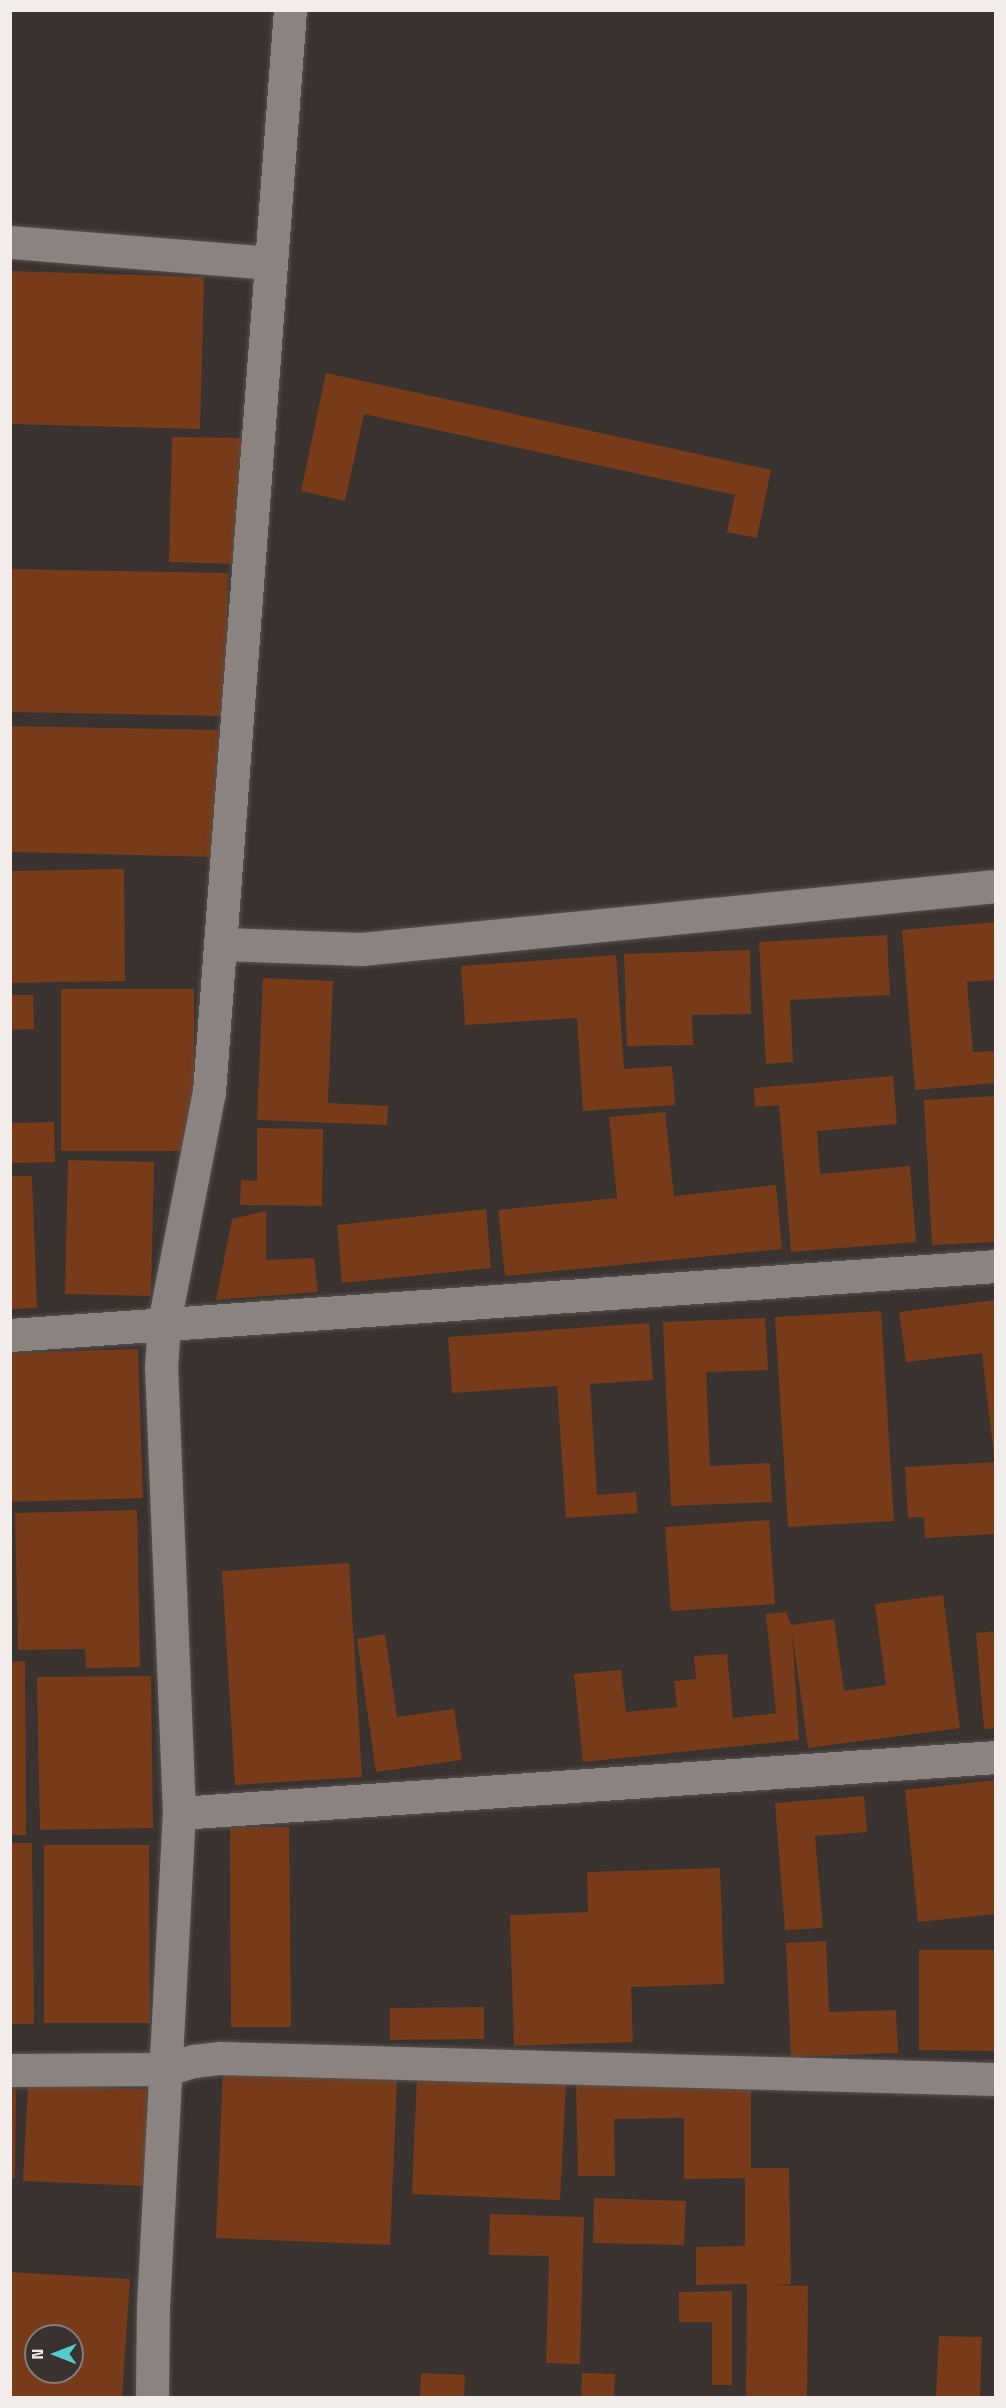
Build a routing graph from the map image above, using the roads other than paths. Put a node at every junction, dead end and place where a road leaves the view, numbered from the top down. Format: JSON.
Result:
{"nodes":[{"id":1,"x":290,"y":10,"type":"edge"},
{"id":2,"x":10,"y":242,"type":"edge"},
{"id":3,"x":270,"y":263,"type":"junction"},
{"id":4,"x":996,"y":886,"type":"edge"},
{"id":5,"x":223,"y":944,"type":"junction"},
{"id":6,"x":996,"y":1266,"type":"edge"},
{"id":7,"x":164,"y":1323,"type":"junction"},
{"id":8,"x":10,"y":1335,"type":"edge"},
{"id":9,"x":996,"y":1757,"type":"edge"},
{"id":10,"x":179,"y":1813,"type":"junction"},
{"id":11,"x":167,"y":2069,"type":"junction"},
{"id":12,"x":10,"y":2070,"type":"edge"},
{"id":13,"x":996,"y":2079,"type":"edge"},
{"id":14,"x":152,"y":2397,"type":"edge"}],
"edges":[{"from":1,"to":3,"type":"street"},
{"from":2,"to":3,"type":"street"},
{"from":3,"to":5,"type":"street"},
{"from":4,"to":5,"type":"street"},
{"from":5,"to":7,"type":"street"},
{"from":6,"to":7,"type":"street"},
{"from":7,"to":8,"type":"street"},
{"from":7,"to":10,"type":"street"},
{"from":9,"to":10,"type":"street"},
{"from":10,"to":11,"type":"street"},
{"from":11,"to":12,"type":"street"},
{"from":11,"to":13,"type":"street"},
{"from":11,"to":14,"type":"street"}]}
